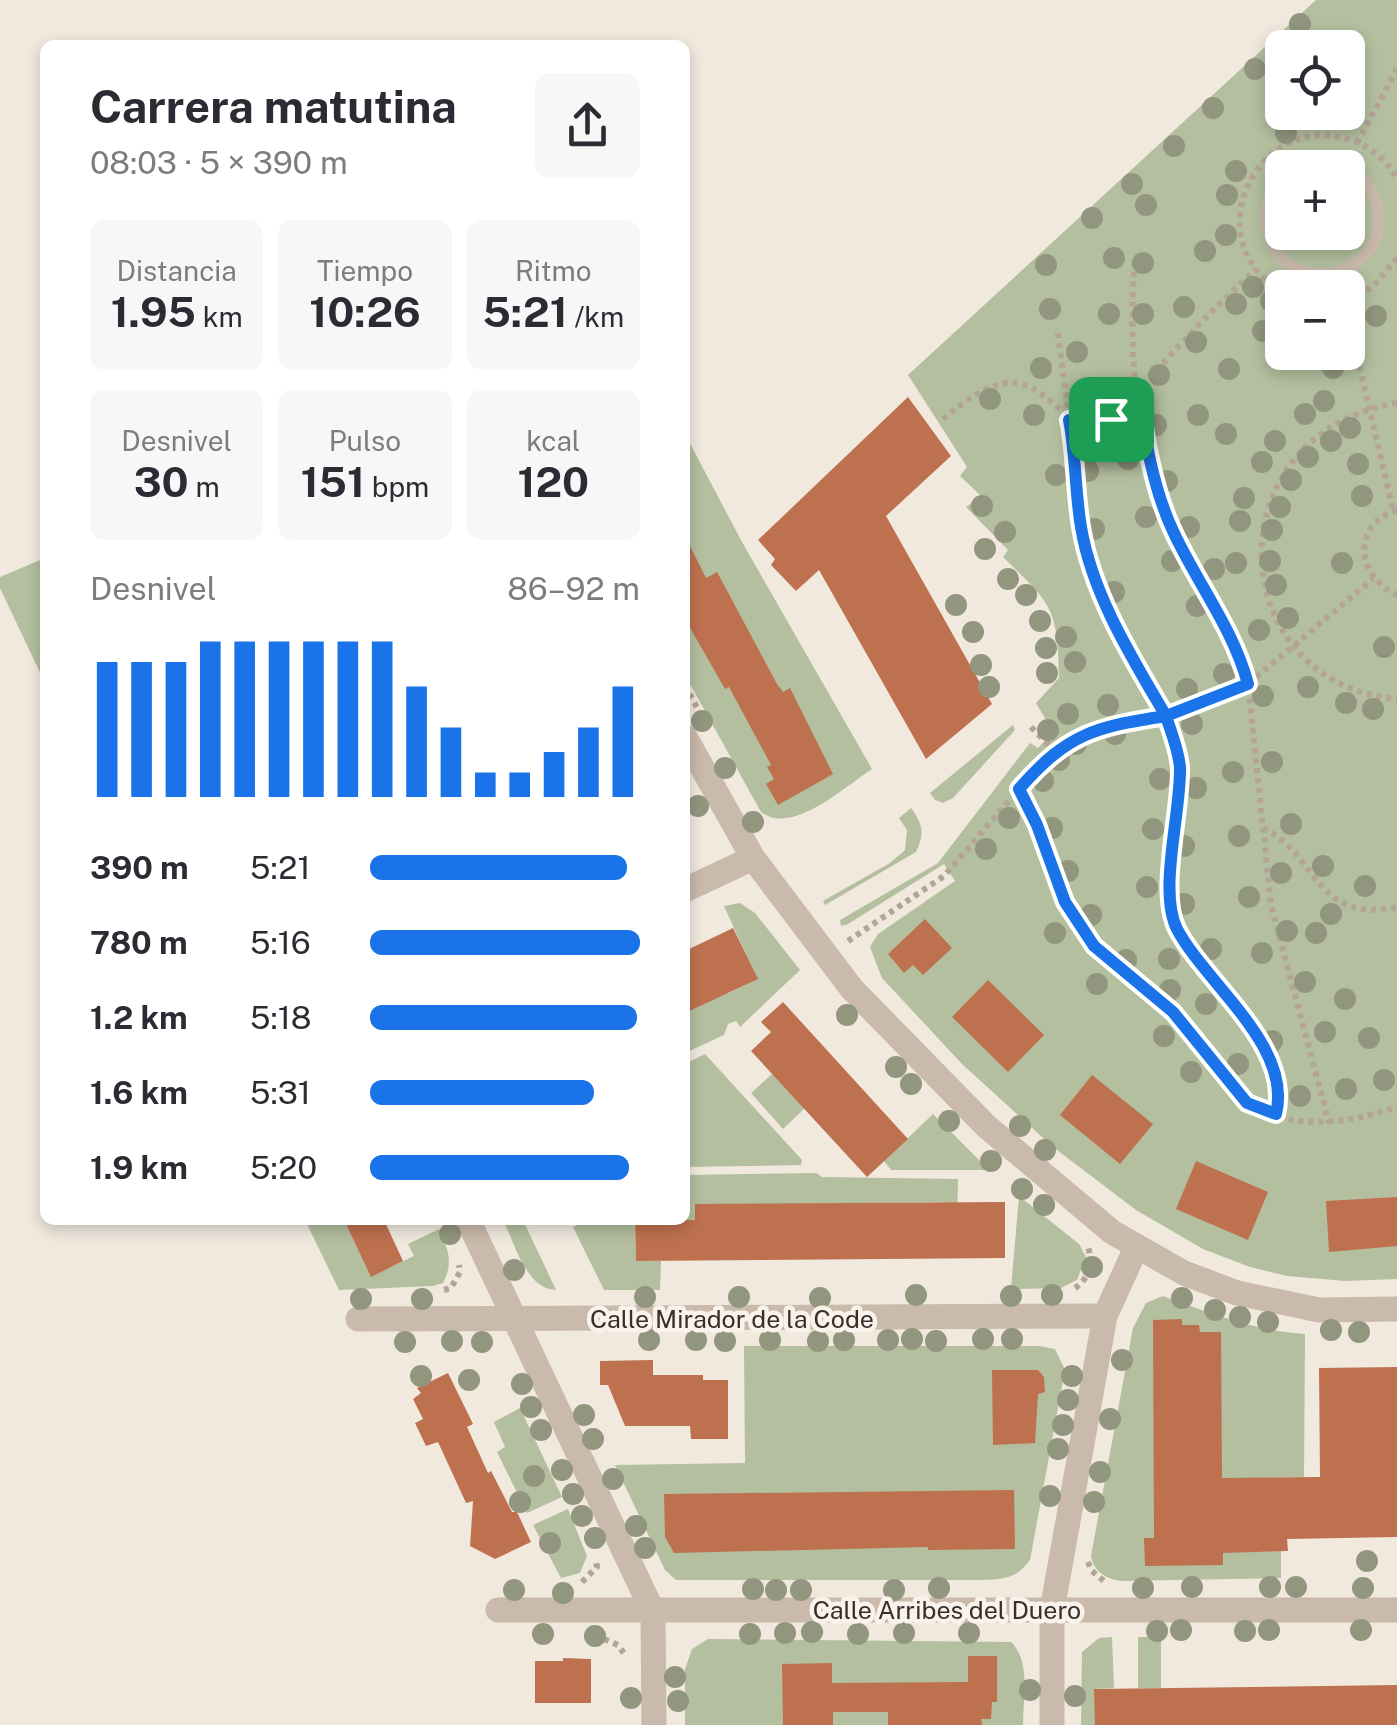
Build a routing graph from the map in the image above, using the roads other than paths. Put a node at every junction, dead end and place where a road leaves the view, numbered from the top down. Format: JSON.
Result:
{"nodes":[{"id":1,"x":1365,"y":181,"type":"edge"},
{"id":2,"x":1275,"y":250,"type":"edge"},
{"id":3,"x":690,"y":746,"type":"edge"},
{"id":4,"x":753,"y":858,"type":"junction"},
{"id":5,"x":690,"y":888,"type":"edge"},
{"id":6,"x":470,"y":1225,"type":"edge"},
{"id":7,"x":1136,"y":1248,"type":"junction"},
{"id":8,"x":1397,"y":1309,"type":"edge"},
{"id":9,"x":1105,"y":1316,"type":"junction"},
{"id":10,"x":358,"y":1319,"type":"dead end"},
{"id":11,"x":517,"y":1320,"type":"junction"},
{"id":12,"x":498,"y":1610,"type":"dead end"},
{"id":13,"x":1052,"y":1610,"type":"junction"},
{"id":14,"x":1397,"y":1610,"type":"edge"},
{"id":15,"x":653,"y":1612,"type":"junction"},
{"id":16,"x":654,"y":1725,"type":"edge"},
{"id":17,"x":1052,"y":1725,"type":"edge"}],
"edges":[{"from":1,"to":2,"type":"lane"},
{"from":3,"to":4,"type":"street"},
{"from":4,"to":5,"type":"street"},
{"from":4,"to":7,"type":"street"},
{"from":6,"to":11,"type":"street"},
{"from":7,"to":8,"type":"street"},
{"from":7,"to":9,"type":"street"},
{"from":9,"to":11,"type":"street","name":"Calle Mirador de la Code"},
{"from":9,"to":13,"type":"street"},
{"from":10,"to":11,"type":"street","name":"Calle Mirador de la Code"},
{"from":11,"to":15,"type":"street"},
{"from":12,"to":15,"type":"street","name":"Calle Arribes del Duero"},
{"from":13,"to":14,"type":"street","name":"Calle Arribes del Duero"},
{"from":13,"to":15,"type":"street","name":"Calle Arribes del Duero"},
{"from":13,"to":17,"type":"street"},
{"from":15,"to":16,"type":"street"}]}
